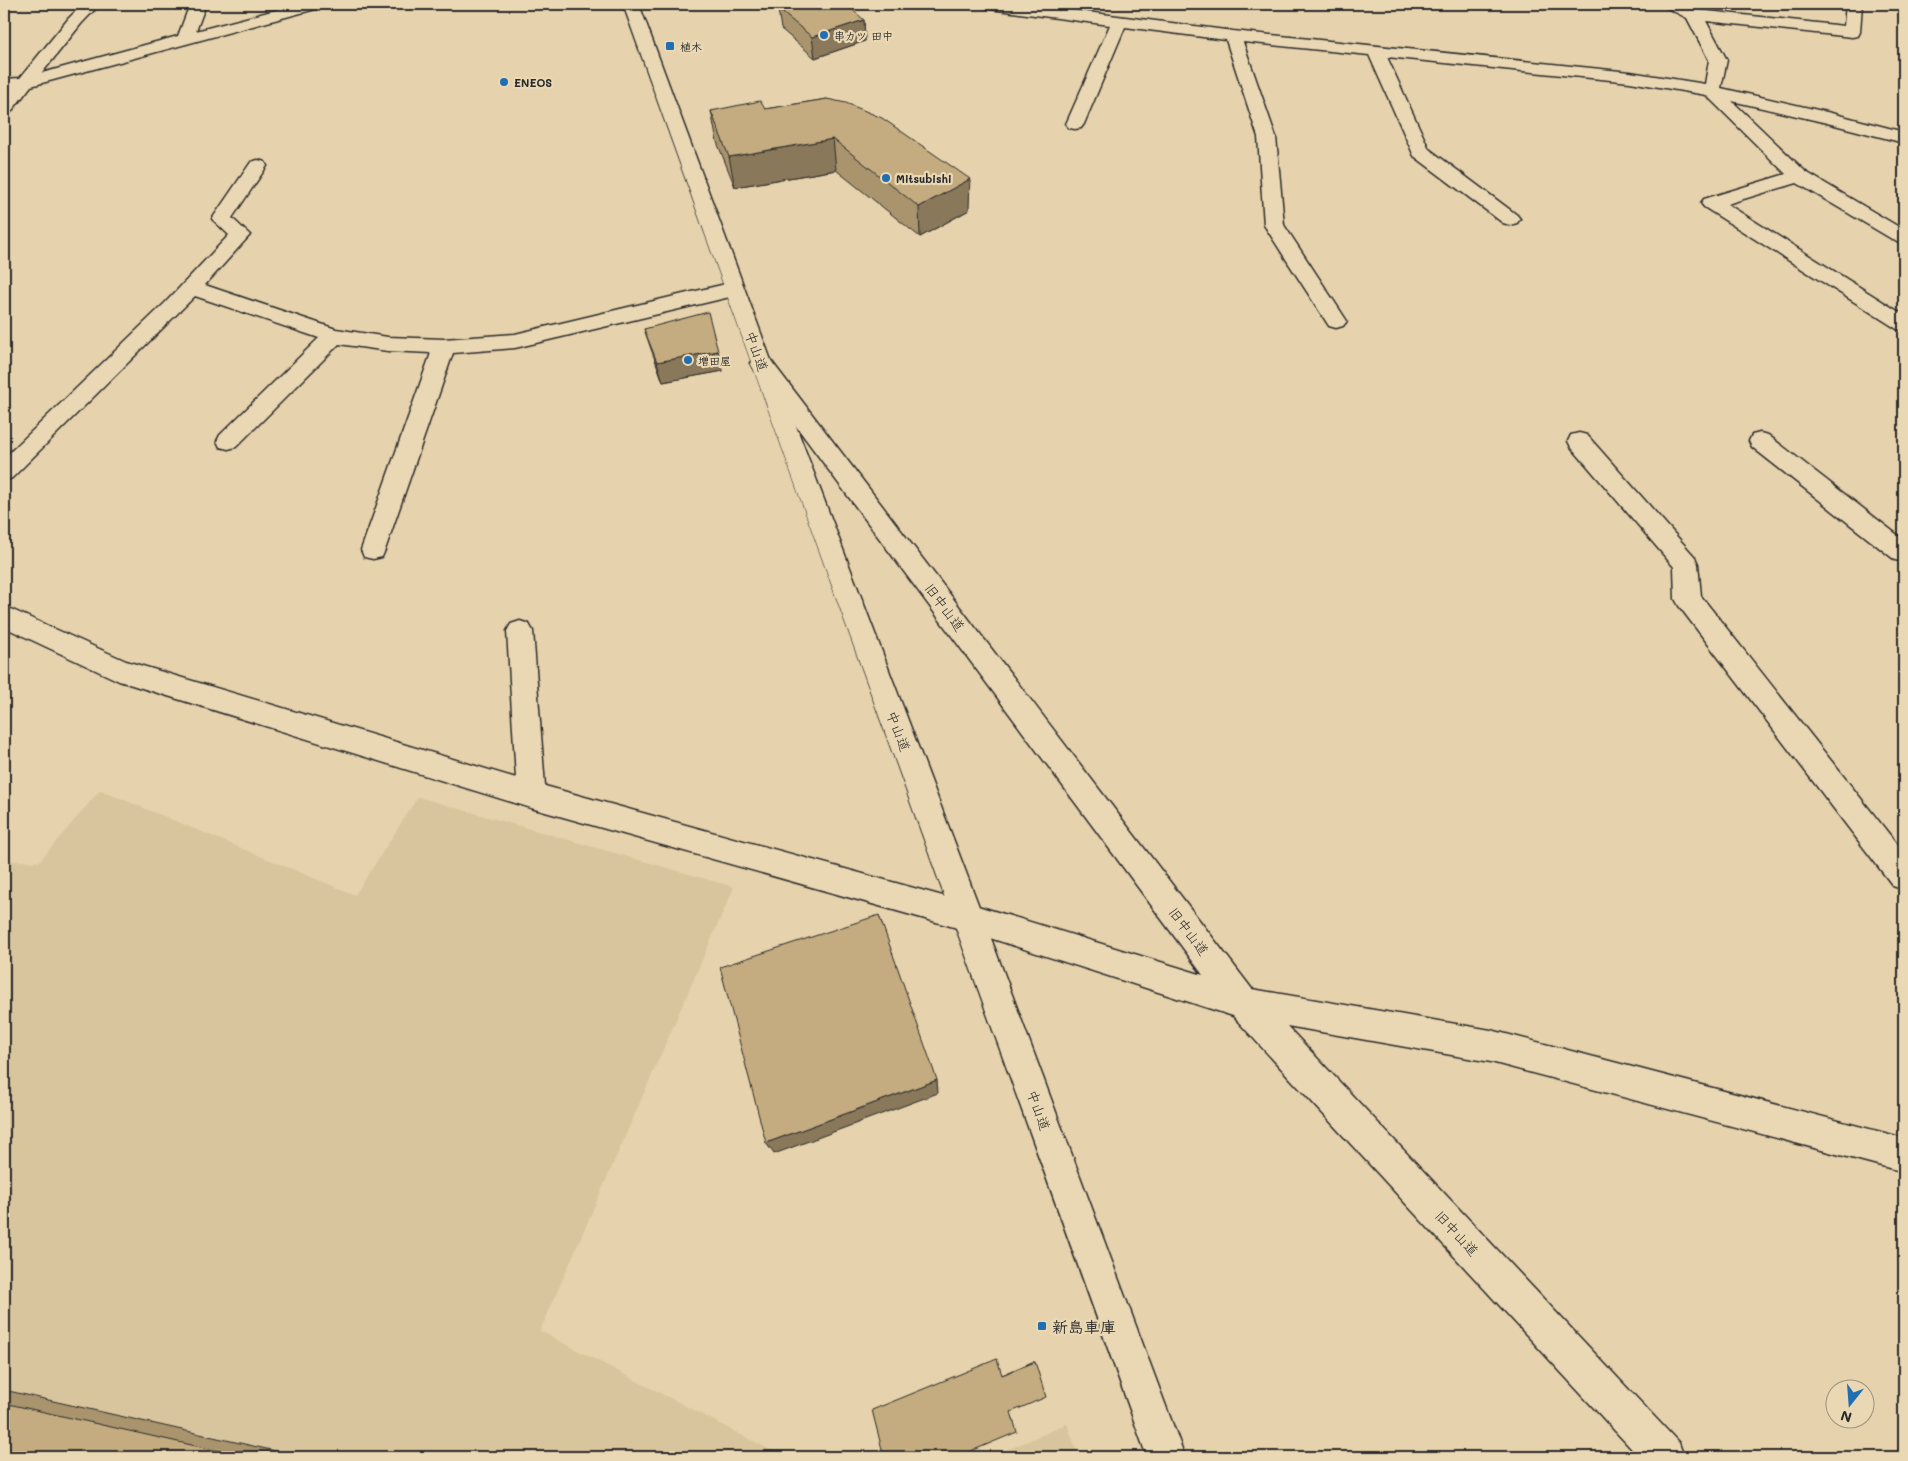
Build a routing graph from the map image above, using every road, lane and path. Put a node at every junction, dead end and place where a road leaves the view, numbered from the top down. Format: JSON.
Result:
{"nodes":[{"id":1,"x":92,"y":4,"type":"edge"},
{"id":2,"x":198,"y":4,"type":"edge"},
{"id":3,"x":317,"y":4,"type":"edge"},
{"id":4,"x":631,"y":4,"type":"edge"},
{"id":5,"x":990,"y":4,"type":"edge"},
{"id":6,"x":1671,"y":4,"type":"edge"},
{"id":7,"x":1854,"y":4,"type":"edge"},
{"id":8,"x":1008,"y":5,"type":"edge"},
{"id":9,"x":1694,"y":16,"type":"junction"},
{"id":10,"x":1120,"y":20,"type":"junction"},
{"id":11,"x":1234,"y":36,"type":"junction"},
{"id":12,"x":185,"y":40,"type":"junction"},
{"id":13,"x":1375,"y":50,"type":"junction"},
{"id":14,"x":4,"y":84,"type":"edge"},
{"id":15,"x":24,"y":84,"type":"junction"},
{"id":16,"x":1712,"y":91,"type":"junction"},
{"id":17,"x":4,"y":109,"type":"edge"},
{"id":18,"x":1075,"y":124,"type":"dead end"},
{"id":19,"x":1904,"y":138,"type":"edge"},
{"id":20,"x":258,"y":166,"type":"dead end"},
{"id":21,"x":1800,"y":176,"type":"junction"},
{"id":22,"x":1510,"y":219,"type":"dead end"},
{"id":23,"x":1904,"y":238,"type":"edge"},
{"id":24,"x":191,"y":288,"type":"junction"},
{"id":25,"x":734,"y":289,"type":"junction"},
{"id":26,"x":1336,"y":321,"type":"dead end"},
{"id":27,"x":1904,"y":324,"type":"edge"},
{"id":28,"x":334,"y":336,"type":"junction"},
{"id":29,"x":444,"y":346,"type":"junction"},
{"id":30,"x":761,"y":363,"type":"junction"},
{"id":31,"x":1760,"y":440,"type":"dead end"},
{"id":32,"x":228,"y":441,"type":"dead end"},
{"id":33,"x":1579,"y":441,"type":"dead end"},
{"id":34,"x":4,"y":472,"type":"edge"},
{"id":35,"x":373,"y":550,"type":"dead end"},
{"id":36,"x":1904,"y":554,"type":"edge"},
{"id":37,"x":4,"y":616,"type":"edge"},
{"id":38,"x":520,"y":631,"type":"dead end"},
{"id":39,"x":531,"y":795,"type":"junction"},
{"id":40,"x":1904,"y":876,"type":"edge"},
{"id":41,"x":968,"y":917,"type":"junction"},
{"id":42,"x":1243,"y":1003,"type":"junction"},
{"id":43,"x":1904,"y":1155,"type":"edge"},
{"id":44,"x":1166,"y":1457,"type":"edge"},
{"id":45,"x":1665,"y":1457,"type":"edge"}],
"edges":[{"from":1,"to":15,"type":"main road"},
{"from":2,"to":12,"type":"main road"},
{"from":3,"to":12,"type":"main road"},
{"from":4,"to":25,"type":"main road","name":"中山道"},
{"from":5,"to":8,"type":"main road"},
{"from":6,"to":9,"type":"main road"},
{"from":7,"to":9,"type":"main road"},
{"from":8,"to":10,"type":"main road"},
{"from":9,"to":16,"type":"main road"},
{"from":10,"to":11,"type":"main road"},
{"from":10,"to":18,"type":"main road"},
{"from":11,"to":13,"type":"main road"},
{"from":11,"to":26,"type":"main road"},
{"from":12,"to":15,"type":"main road"},
{"from":13,"to":16,"type":"main road"},
{"from":13,"to":22,"type":"main road"},
{"from":14,"to":15,"type":"main road"},
{"from":15,"to":17,"type":"main road"},
{"from":16,"to":19,"type":"main road"},
{"from":16,"to":21,"type":"main road"},
{"from":20,"to":24,"type":"main road"},
{"from":21,"to":23,"type":"main road"},
{"from":21,"to":27,"type":"main road"},
{"from":24,"to":28,"type":"main road"},
{"from":24,"to":34,"type":"main road"},
{"from":25,"to":29,"type":"main road"},
{"from":25,"to":30,"type":"main road","name":"中山道"},
{"from":28,"to":29,"type":"main road"},
{"from":28,"to":32,"type":"main road"},
{"from":29,"to":35,"type":"main road"},
{"from":30,"to":41,"type":"main road","name":"中山道"},
{"from":30,"to":42,"type":"main road","name":"旧中山道"},
{"from":31,"to":36,"type":"main road"},
{"from":33,"to":40,"type":"main road"},
{"from":37,"to":39,"type":"main road"},
{"from":38,"to":39,"type":"main road"},
{"from":39,"to":41,"type":"main road"},
{"from":41,"to":42,"type":"main road"},
{"from":41,"to":44,"type":"main road","name":"中山道"},
{"from":42,"to":43,"type":"main road"},
{"from":42,"to":45,"type":"main road","name":"旧中山道"}]}
